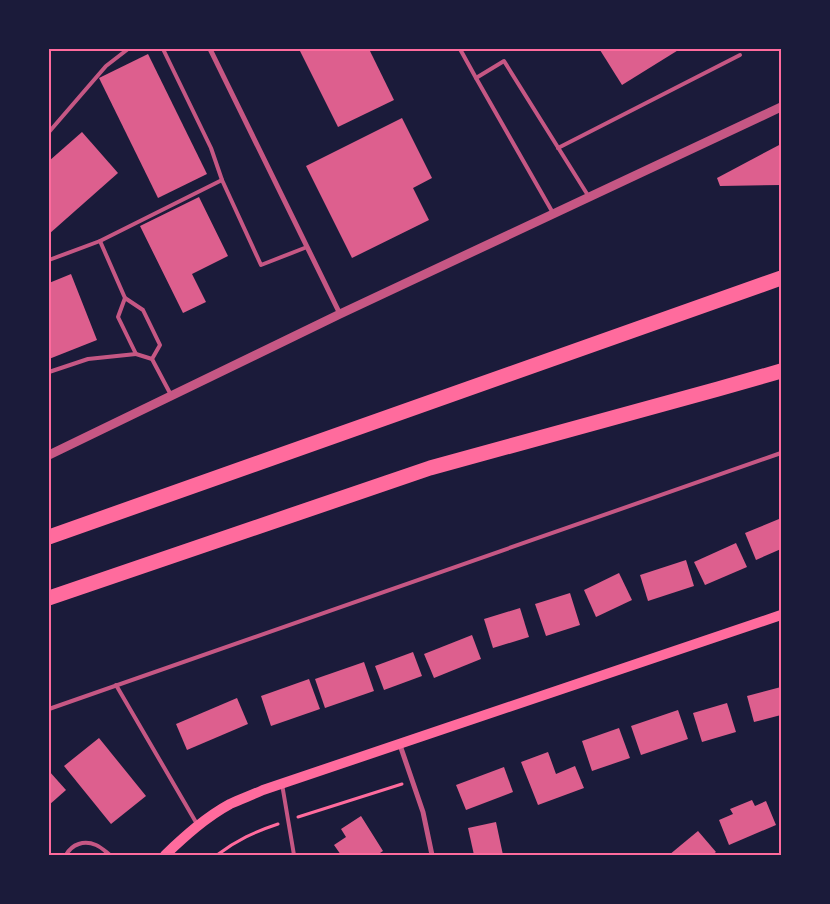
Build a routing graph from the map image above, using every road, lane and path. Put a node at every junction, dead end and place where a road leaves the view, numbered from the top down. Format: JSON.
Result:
{"nodes":[{"id":1,"x":128,"y":49,"type":"edge"},
{"id":2,"x":163,"y":49,"type":"edge"},
{"id":3,"x":210,"y":49,"type":"edge"},
{"id":4,"x":460,"y":49,"type":"edge"},
{"id":5,"x":740,"y":55,"type":"dead end"},
{"id":6,"x":476,"y":78,"type":"junction"},
{"id":7,"x":781,"y":107,"type":"edge"},
{"id":8,"x":49,"y":132,"type":"edge"},
{"id":9,"x":558,"y":148,"type":"junction"},
{"id":10,"x":222,"y":180,"type":"junction"},
{"id":11,"x":589,"y":197,"type":"junction"},
{"id":12,"x":553,"y":214,"type":"junction"},
{"id":13,"x":100,"y":241,"type":"junction"},
{"id":14,"x":307,"y":247,"type":"junction"},
{"id":15,"x":49,"y":260,"type":"edge"},
{"id":16,"x":781,"y":278,"type":"edge"},
{"id":17,"x":125,"y":298,"type":"junction"},
{"id":18,"x":340,"y":314,"type":"junction"},
{"id":19,"x":136,"y":354,"type":"junction"},
{"id":20,"x":152,"y":360,"type":"junction"},
{"id":21,"x":781,"y":370,"type":"edge"},
{"id":22,"x":49,"y":372,"type":"edge"},
{"id":23,"x":171,"y":395,"type":"junction"},
{"id":24,"x":781,"y":453,"type":"edge"},
{"id":25,"x":49,"y":455,"type":"edge"},
{"id":26,"x":49,"y":537,"type":"edge"},
{"id":27,"x":49,"y":598,"type":"edge"},
{"id":28,"x":781,"y":615,"type":"edge"},
{"id":29,"x":116,"y":685,"type":"junction"},
{"id":30,"x":49,"y":709,"type":"edge"},
{"id":31,"x":400,"y":745,"type":"junction"},
{"id":32,"x":412,"y":781,"type":"junction"},
{"id":33,"x":282,"y":784,"type":"junction"},
{"id":34,"x":289,"y":820,"type":"junction"},
{"id":35,"x":198,"y":826,"type":"junction"},
{"id":36,"x":66,"y":855,"type":"edge"},
{"id":37,"x":110,"y":855,"type":"edge"},
{"id":38,"x":165,"y":855,"type":"edge"},
{"id":39,"x":217,"y":855,"type":"edge"},
{"id":40,"x":294,"y":855,"type":"edge"},
{"id":41,"x":432,"y":855,"type":"edge"}],
"edges":[{"from":1,"to":8,"type":"lane"},
{"from":2,"to":10,"type":"lane"},
{"from":3,"to":14,"type":"street"},
{"from":4,"to":6,"type":"lane"},
{"from":5,"to":9,"type":"lane"},
{"from":6,"to":9,"type":"lane"},
{"from":6,"to":12,"type":"lane"},
{"from":7,"to":11,"type":"street"},
{"from":9,"to":11,"type":"lane"},
{"from":10,"to":13,"type":"lane"},
{"from":10,"to":14,"type":"lane"},
{"from":11,"to":12,"type":"street"},
{"from":12,"to":18,"type":"street"},
{"from":13,"to":15,"type":"lane"},
{"from":13,"to":17,"type":"lane"},
{"from":14,"to":18,"type":"street"},
{"from":16,"to":26,"type":"highway"},
{"from":17,"to":19,"type":"lane"},
{"from":17,"to":20,"type":"lane"},
{"from":18,"to":23,"type":"street"},
{"from":19,"to":20,"type":"lane"},
{"from":19,"to":22,"type":"lane"},
{"from":20,"to":23,"type":"lane"},
{"from":21,"to":27,"type":"highway"},
{"from":23,"to":25,"type":"street"},
{"from":24,"to":29,"type":"lane"},
{"from":28,"to":31,"type":"main road"},
{"from":29,"to":30,"type":"lane"},
{"from":29,"to":35,"type":"lane"},
{"from":31,"to":32,"type":"street"},
{"from":31,"to":33,"type":"main road"},
{"from":32,"to":34,"type":"path"},
{"from":32,"to":41,"type":"street"},
{"from":33,"to":34,"type":"lane"},
{"from":33,"to":35,"type":"main road"},
{"from":34,"to":39,"type":"path"},
{"from":34,"to":40,"type":"lane"},
{"from":35,"to":38,"type":"main road"},
{"from":36,"to":37,"type":"lane"}]}
